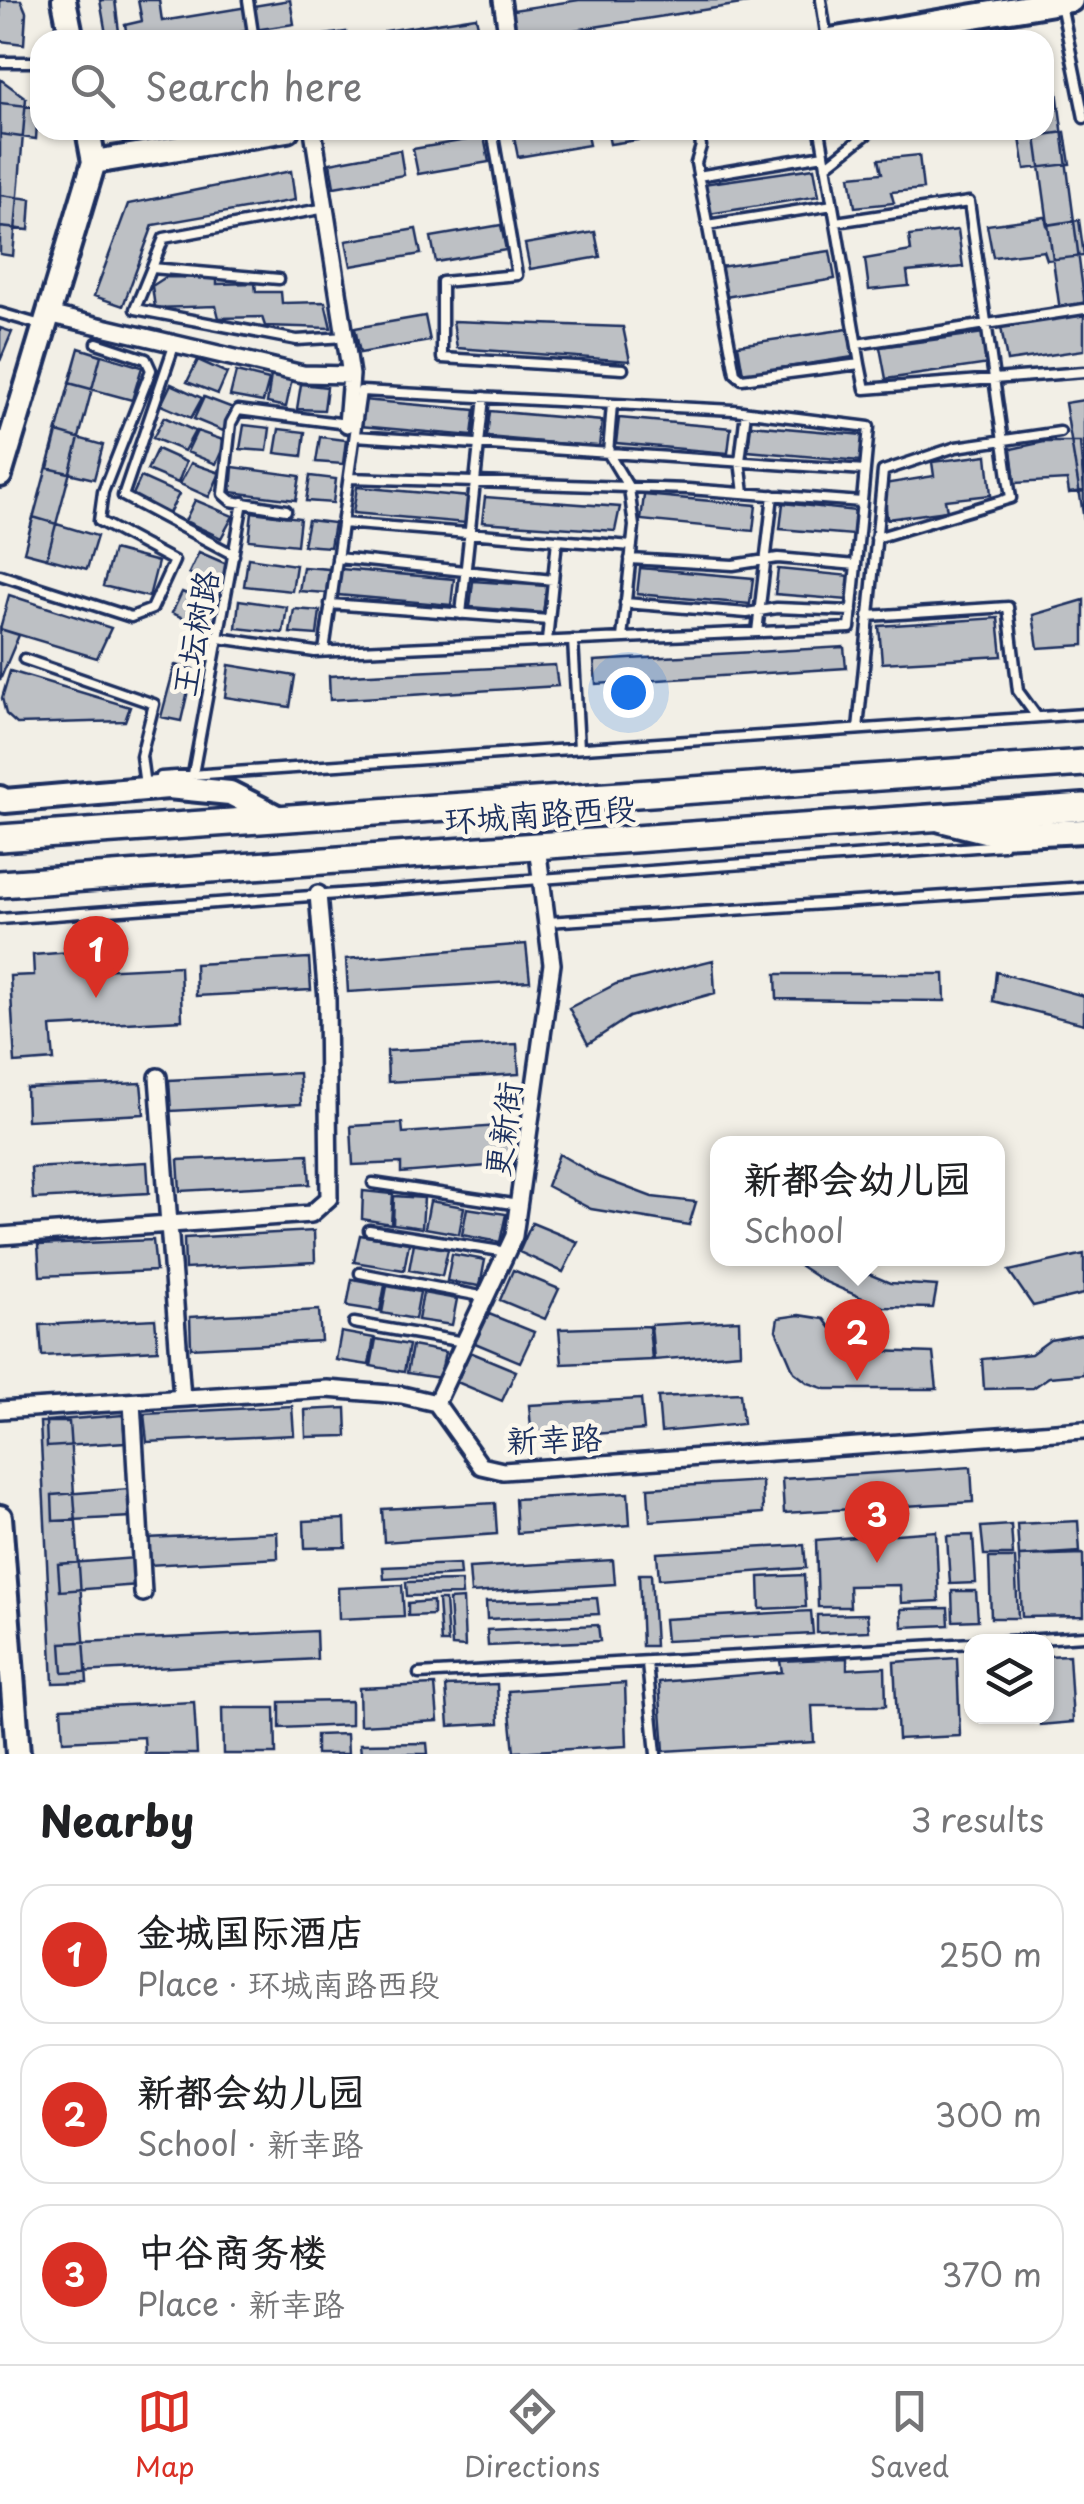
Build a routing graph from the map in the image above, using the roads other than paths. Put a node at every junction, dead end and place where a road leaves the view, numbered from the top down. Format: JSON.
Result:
{"nodes":[{"id":1,"x":64,"y":0,"type":"edge"},
{"id":2,"x":248,"y":0,"type":"edge"},
{"id":3,"x":502,"y":0,"type":"edge"},
{"id":4,"x":821,"y":0,"type":"edge"},
{"id":5,"x":1064,"y":1,"type":"edge"},
{"id":6,"x":70,"y":30,"type":"edge"},
{"id":7,"x":252,"y":30,"type":"edge"},
{"id":8,"x":506,"y":30,"type":"edge"},
{"id":9,"x":827,"y":30,"type":"edge"},
{"id":10,"x":942,"y":30,"type":"edge"},
{"id":11,"x":0,"y":62,"type":"edge"},
{"id":12,"x":30,"y":62,"type":"edge"},
{"id":13,"x":1084,"y":118,"type":"edge"},
{"id":14,"x":90,"y":140,"type":"edge"},
{"id":15,"x":222,"y":140,"type":"edge"},
{"id":16,"x":314,"y":140,"type":"edge"},
{"id":17,"x":494,"y":140,"type":"edge"},
{"id":18,"x":698,"y":140,"type":"edge"},
{"id":19,"x":822,"y":140,"type":"edge"},
{"id":20,"x":859,"y":140,"type":"edge"},
{"id":21,"x":824,"y":154,"type":"junction"},
{"id":22,"x":94,"y":162,"type":"junction"},
{"id":23,"x":826,"y":166,"type":"junction"},
{"id":24,"x":698,"y":176,"type":"junction"},
{"id":25,"x":833,"y":206,"type":"junction"},
{"id":26,"x":326,"y":208,"type":"junction"},
{"id":27,"x":836,"y":222,"type":"junction"},
{"id":28,"x":707,"y":225,"type":"junction"},
{"id":29,"x":152,"y":268,"type":"junction"},
{"id":30,"x":279,"y":279,"type":"dead end"},
{"id":31,"x":1084,"y":309,"type":"edge"},
{"id":32,"x":0,"y":313,"type":"edge"},
{"id":33,"x":47,"y":320,"type":"junction"},
{"id":34,"x":986,"y":324,"type":"junction"},
{"id":35,"x":346,"y":338,"type":"junction"},
{"id":36,"x":96,"y":344,"type":"dead end"},
{"id":37,"x":175,"y":344,"type":"junction"},
{"id":38,"x":857,"y":344,"type":"junction"},
{"id":39,"x":860,"y":364,"type":"junction"},
{"id":40,"x":623,"y":369,"type":"dead end"},
{"id":41,"x":1084,"y":372,"type":"edge"},
{"id":42,"x":351,"y":375,"type":"junction"},
{"id":43,"x":994,"y":381,"type":"junction"},
{"id":44,"x":484,"y":397,"type":"junction"},
{"id":45,"x":612,"y":404,"type":"junction"},
{"id":46,"x":746,"y":412,"type":"junction"},
{"id":47,"x":351,"y":430,"type":"junction"},
{"id":48,"x":1060,"y":432,"type":"dead end"},
{"id":49,"x":1003,"y":439,"type":"junction"},
{"id":50,"x":479,"y":444,"type":"junction"},
{"id":51,"x":608,"y":453,"type":"junction"},
{"id":52,"x":740,"y":462,"type":"junction"},
{"id":53,"x":865,"y":470,"type":"junction"},
{"id":54,"x":0,"y":475,"type":"edge"},
{"id":55,"x":349,"y":478,"type":"junction"},
{"id":56,"x":475,"y":483,"type":"junction"},
{"id":57,"x":629,"y":488,"type":"junction"},
{"id":58,"x":744,"y":493,"type":"junction"},
{"id":59,"x":772,"y":496,"type":"junction"},
{"id":60,"x":244,"y":502,"type":"junction"},
{"id":61,"x":862,"y":502,"type":"junction"},
{"id":62,"x":286,"y":510,"type":"dead end"},
{"id":63,"x":342,"y":524,"type":"junction"},
{"id":64,"x":470,"y":533,"type":"junction"},
{"id":65,"x":876,"y":538,"type":"junction"},
{"id":66,"x":556,"y":540,"type":"junction"},
{"id":67,"x":632,"y":546,"type":"junction"},
{"id":68,"x":234,"y":555,"type":"junction"},
{"id":69,"x":337,"y":558,"type":"junction"},
{"id":70,"x":630,"y":559,"type":"junction"},
{"id":71,"x":765,"y":560,"type":"junction"},
{"id":72,"x":856,"y":565,"type":"junction"},
{"id":73,"x":466,"y":571,"type":"junction"},
{"id":74,"x":0,"y":574,"type":"edge"},
{"id":75,"x":553,"y":580,"type":"junction"},
{"id":76,"x":626,"y":603,"type":"junction"},
{"id":77,"x":330,"y":604,"type":"junction"},
{"id":78,"x":759,"y":611,"type":"junction"},
{"id":79,"x":852,"y":612,"type":"junction"},
{"id":80,"x":461,"y":614,"type":"junction"},
{"id":81,"x":868,"y":616,"type":"junction"},
{"id":82,"x":549,"y":620,"type":"junction"},
{"id":83,"x":757,"y":632,"type":"junction"},
{"id":84,"x":218,"y":638,"type":"junction"},
{"id":85,"x":622,"y":638,"type":"junction"},
{"id":86,"x":573,"y":640,"type":"junction"},
{"id":87,"x":548,"y":641,"type":"junction"},
{"id":88,"x":324,"y":651,"type":"junction"},
{"id":89,"x":24,"y":659,"type":"dead end"},
{"id":90,"x":1084,"y":714,"type":"edge"},
{"id":91,"x":1037,"y":717,"type":"junction"},
{"id":92,"x":858,"y":729,"type":"junction"},
{"id":93,"x":579,"y":748,"type":"junction"},
{"id":94,"x":1084,"y":764,"type":"edge"},
{"id":95,"x":193,"y":774,"type":"junction"},
{"id":96,"x":144,"y":778,"type":"junction"},
{"id":97,"x":0,"y":795,"type":"edge"},
{"id":98,"x":1084,"y":807,"type":"edge"},
{"id":99,"x":933,"y":818,"type":"junction"},
{"id":100,"x":282,"y":819,"type":"junction"},
{"id":101,"x":1084,"y":831,"type":"edge"},
{"id":102,"x":0,"y":838,"type":"edge"},
{"id":103,"x":1084,"y":839,"type":"edge"},
{"id":104,"x":537,"y":846,"type":"junction"},
{"id":105,"x":542,"y":876,"type":"junction"},
{"id":106,"x":0,"y":884,"type":"edge"},
{"id":107,"x":1084,"y":887,"type":"edge"},
{"id":108,"x":318,"y":894,"type":"junction"},
{"id":109,"x":0,"y":919,"type":"edge"},
{"id":110,"x":547,"y":922,"type":"junction"},
{"id":111,"x":158,"y":1077,"type":"dead end"},
{"id":112,"x":372,"y":1183,"type":"dead end"},
{"id":113,"x":519,"y":1205,"type":"junction"},
{"id":114,"x":169,"y":1224,"type":"junction"},
{"id":115,"x":369,"y":1230,"type":"dead end"},
{"id":116,"x":0,"y":1236,"type":"edge"},
{"id":117,"x":507,"y":1252,"type":"junction"},
{"id":118,"x":360,"y":1273,"type":"dead end"},
{"id":119,"x":486,"y":1297,"type":"junction"},
{"id":120,"x":354,"y":1324,"type":"dead end"},
{"id":121,"x":464,"y":1342,"type":"junction"},
{"id":122,"x":182,"y":1398,"type":"junction"},
{"id":123,"x":132,"y":1402,"type":"junction"},
{"id":124,"x":436,"y":1403,"type":"junction"},
{"id":125,"x":0,"y":1410,"type":"edge"},
{"id":126,"x":1084,"y":1430,"type":"edge"},
{"id":127,"x":0,"y":1518,"type":"edge"},
{"id":128,"x":143,"y":1592,"type":"dead end"},
{"id":129,"x":1084,"y":1636,"type":"edge"},
{"id":130,"x":1054,"y":1638,"type":"edge"},
{"id":131,"x":964,"y":1643,"type":"edge"},
{"id":132,"x":647,"y":1663,"type":"junction"},
{"id":133,"x":419,"y":1674,"type":"dead end"},
{"id":134,"x":18,"y":1754,"type":"edge"},
{"id":135,"x":656,"y":1754,"type":"edge"}],
"edges":[{"from":1,"to":6,"type":"street"},
{"from":2,"to":7,"type":"lane"},
{"from":3,"to":8,"type":"street"},
{"from":4,"to":9,"type":"lane"},
{"from":5,"to":10,"type":"street"},
{"from":5,"to":13,"type":"lane"},
{"from":11,"to":12,"type":"lane"},
{"from":14,"to":22,"type":"street"},
{"from":15,"to":22,"type":"street"},
{"from":16,"to":26,"type":"street"},
{"from":17,"to":40,"type":"lane"},
{"from":18,"to":24,"type":"lane"},
{"from":19,"to":21,"type":"lane"},
{"from":20,"to":23,"type":"lane"},
{"from":21,"to":23,"type":"lane"},
{"from":21,"to":24,"type":"lane"},
{"from":22,"to":33,"type":"street"},
{"from":23,"to":25,"type":"lane"},
{"from":24,"to":28,"type":"lane"},
{"from":25,"to":27,"type":"lane"},
{"from":25,"to":28,"type":"lane"},
{"from":26,"to":29,"type":"lane"},
{"from":26,"to":35,"type":"street"},
{"from":27,"to":34,"type":"lane"},
{"from":27,"to":38,"type":"lane"},
{"from":28,"to":39,"type":"lane"},
{"from":29,"to":30,"type":"lane"},
{"from":29,"to":35,"type":"lane"},
{"from":31,"to":34,"type":"lane"},
{"from":32,"to":33,"type":"lane"},
{"from":33,"to":37,"type":"street"},
{"from":33,"to":54,"type":"street"},
{"from":34,"to":38,"type":"lane"},
{"from":34,"to":43,"type":"lane"},
{"from":35,"to":42,"type":"street"},
{"from":36,"to":74,"type":"lane"},
{"from":37,"to":42,"type":"street"},
{"from":37,"to":68,"type":"lane"},
{"from":38,"to":39,"type":"lane"},
{"from":39,"to":43,"type":"lane"},
{"from":41,"to":43,"type":"lane"},
{"from":42,"to":47,"type":"street"},
{"from":43,"to":49,"type":"lane"},
{"from":44,"to":45,"type":"lane"},
{"from":44,"to":47,"type":"lane"},
{"from":44,"to":50,"type":"lane"},
{"from":45,"to":46,"type":"lane"},
{"from":45,"to":51,"type":"lane"},
{"from":46,"to":52,"type":"lane"},
{"from":46,"to":53,"type":"lane"},
{"from":47,"to":50,"type":"lane"},
{"from":47,"to":55,"type":"lane"},
{"from":47,"to":60,"type":"lane"},
{"from":48,"to":49,"type":"lane"},
{"from":49,"to":65,"type":"lane"},
{"from":49,"to":65,"type":"lane"},
{"from":50,"to":51,"type":"lane"},
{"from":50,"to":56,"type":"lane"},
{"from":51,"to":52,"type":"lane"},
{"from":51,"to":57,"type":"lane"},
{"from":52,"to":53,"type":"lane"},
{"from":52,"to":58,"type":"lane"},
{"from":53,"to":61,"type":"lane"},
{"from":55,"to":56,"type":"lane"},
{"from":55,"to":63,"type":"lane"},
{"from":56,"to":57,"type":"lane"},
{"from":56,"to":64,"type":"lane"},
{"from":57,"to":58,"type":"lane"},
{"from":57,"to":67,"type":"lane"},
{"from":58,"to":59,"type":"lane"},
{"from":59,"to":61,"type":"lane"},
{"from":59,"to":71,"type":"lane"},
{"from":60,"to":62,"type":"lane"},
{"from":60,"to":68,"type":"lane","name":"王坛树路"},
{"from":61,"to":72,"type":"lane"},
{"from":63,"to":64,"type":"lane"},
{"from":63,"to":69,"type":"lane"},
{"from":64,"to":66,"type":"lane"},
{"from":64,"to":73,"type":"lane"},
{"from":65,"to":81,"type":"lane"},
{"from":66,"to":67,"type":"lane"},
{"from":66,"to":75,"type":"lane"},
{"from":67,"to":70,"type":"lane"},
{"from":68,"to":84,"type":"lane","name":"王坛树路"},
{"from":69,"to":73,"type":"lane"},
{"from":69,"to":77,"type":"lane"},
{"from":70,"to":71,"type":"lane"},
{"from":70,"to":76,"type":"lane"},
{"from":71,"to":72,"type":"lane"},
{"from":71,"to":78,"type":"lane"},
{"from":72,"to":79,"type":"lane"},
{"from":73,"to":75,"type":"lane"},
{"from":73,"to":80,"type":"lane"},
{"from":75,"to":82,"type":"lane"},
{"from":76,"to":78,"type":"lane"},
{"from":76,"to":85,"type":"lane"},
{"from":77,"to":80,"type":"lane"},
{"from":77,"to":88,"type":"lane"},
{"from":78,"to":79,"type":"lane"},
{"from":78,"to":83,"type":"lane"},
{"from":79,"to":83,"type":"lane"},
{"from":80,"to":82,"type":"lane"},
{"from":81,"to":91,"type":"lane"},
{"from":81,"to":92,"type":"lane"},
{"from":82,"to":87,"type":"lane"},
{"from":83,"to":85,"type":"lane"},
{"from":84,"to":88,"type":"lane"},
{"from":84,"to":95,"type":"lane","name":"王坛树路"},
{"from":85,"to":86,"type":"lane"},
{"from":86,"to":87,"type":"lane"},
{"from":86,"to":93,"type":"lane"},
{"from":87,"to":88,"type":"lane"},
{"from":89,"to":96,"type":"lane"},
{"from":90,"to":91,"type":"lane"},
{"from":91,"to":92,"type":"lane"},
{"from":92,"to":93,"type":"lane"},
{"from":93,"to":95,"type":"lane"},
{"from":94,"to":100,"type":"main road","name":"环城南路西段"},
{"from":95,"to":96,"type":"lane"},
{"from":96,"to":97,"type":"lane"},
{"from":97,"to":100,"type":"street"},
{"from":98,"to":99,"type":"main road","name":"环城南路西段"},
{"from":99,"to":101,"type":"street"},
{"from":99,"to":104,"type":"main road","name":"环城南路西段"},
{"from":100,"to":102,"type":"main road","name":"环城南路西段"},
{"from":103,"to":105,"type":"lane"},
{"from":104,"to":105,"type":"street","name":"更新街"},
{"from":104,"to":106,"type":"main road","name":"环城南路西段"},
{"from":105,"to":108,"type":"lane"},
{"from":105,"to":110,"type":"street","name":"更新街"},
{"from":107,"to":110,"type":"lane"},
{"from":108,"to":109,"type":"lane"},
{"from":108,"to":114,"type":"street"},
{"from":110,"to":113,"type":"street","name":"更新街"},
{"from":111,"to":114,"type":"street"},
{"from":112,"to":113,"type":"lane"},
{"from":113,"to":117,"type":"street","name":"更新街"},
{"from":114,"to":116,"type":"street"},
{"from":114,"to":122,"type":"street"},
{"from":115,"to":117,"type":"lane"},
{"from":117,"to":119,"type":"street","name":"更新街"},
{"from":118,"to":119,"type":"lane"},
{"from":119,"to":121,"type":"street","name":"更新街"},
{"from":120,"to":121,"type":"lane"},
{"from":121,"to":124,"type":"street","name":"更新街"},
{"from":122,"to":123,"type":"street"},
{"from":122,"to":124,"type":"street"},
{"from":123,"to":125,"type":"street"},
{"from":123,"to":128,"type":"street"},
{"from":124,"to":126,"type":"street","name":"新幸路"},
{"from":127,"to":134,"type":"street"},
{"from":129,"to":130,"type":"lane"},
{"from":131,"to":132,"type":"lane"},
{"from":132,"to":133,"type":"lane"},
{"from":132,"to":135,"type":"lane"}]}
